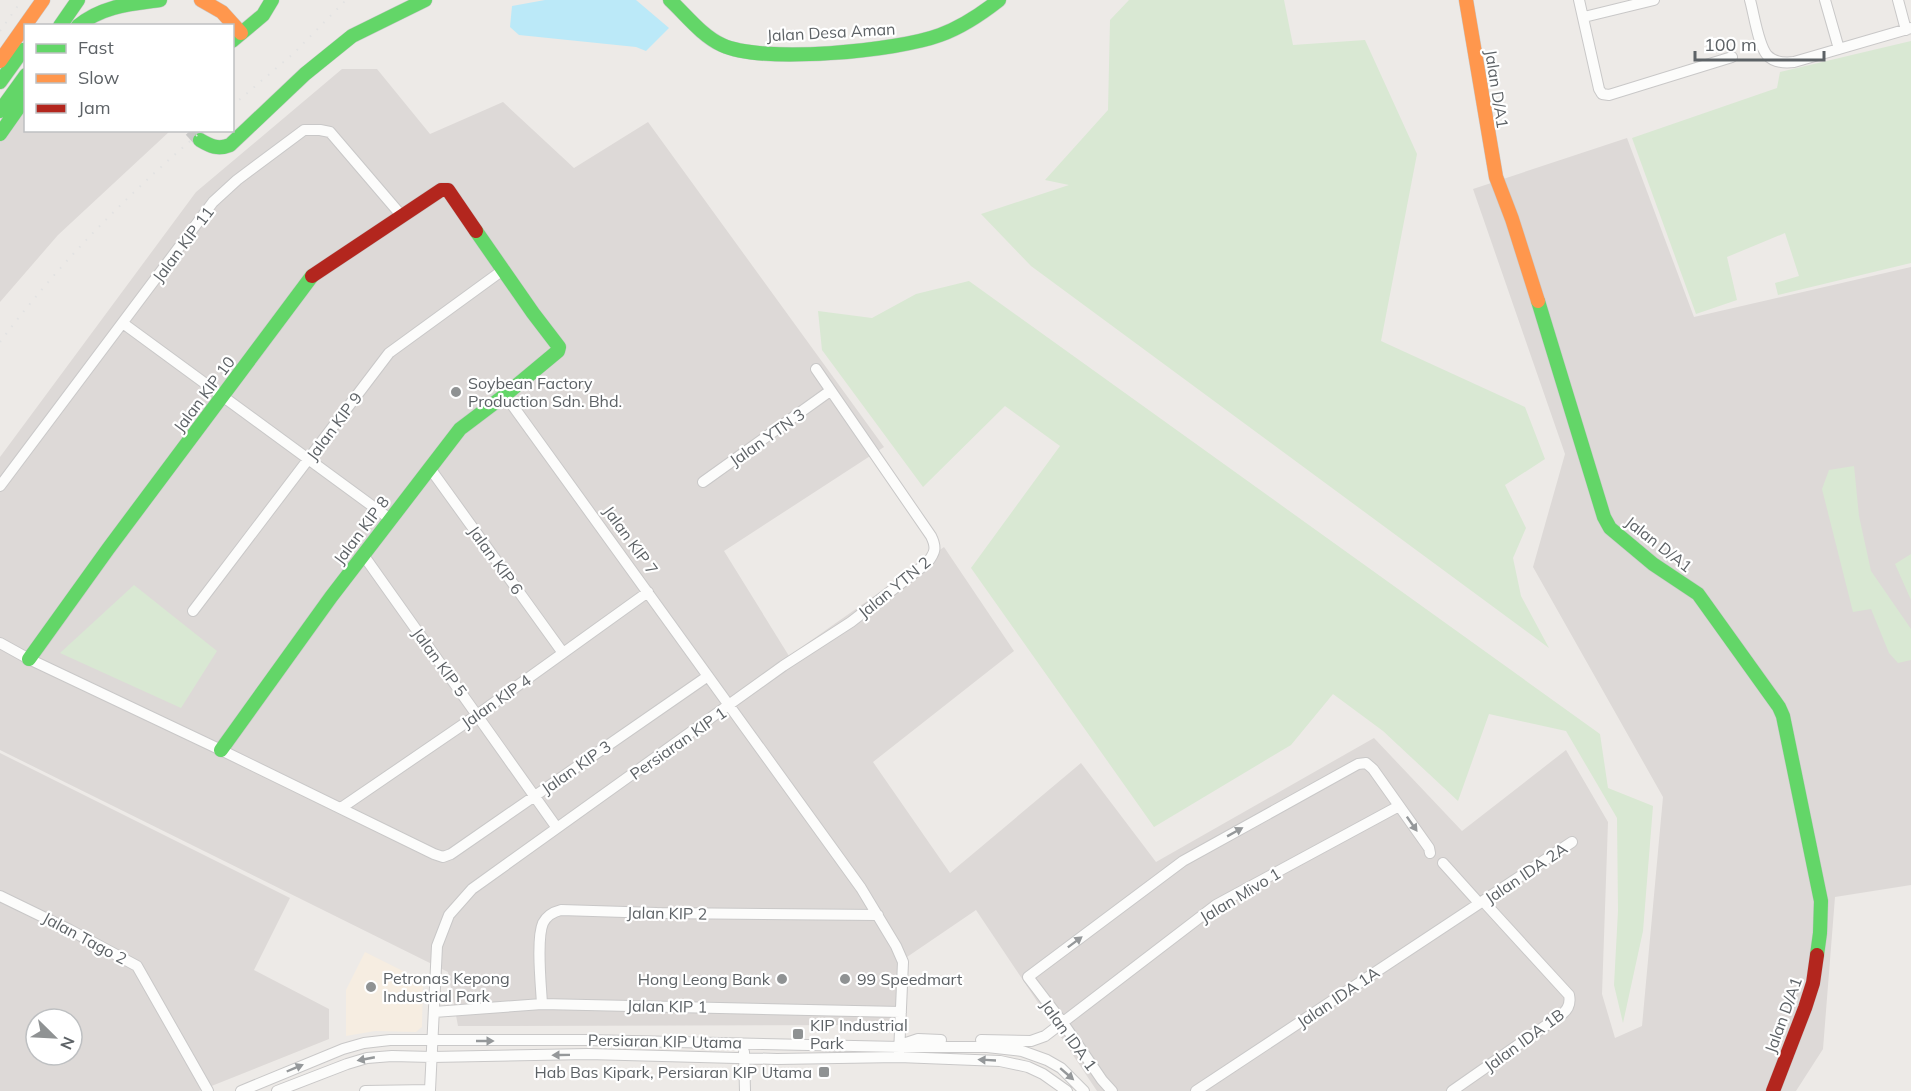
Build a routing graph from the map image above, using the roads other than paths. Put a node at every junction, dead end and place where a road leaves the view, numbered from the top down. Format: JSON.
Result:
{"nodes":[{"id":1,"x":29,"y":0,"type":"edge"},
{"id":2,"x":44,"y":0,"type":"edge"},
{"id":3,"x":58,"y":0,"type":"edge"},
{"id":4,"x":78,"y":0,"type":"edge"},
{"id":5,"x":160,"y":0,"type":"edge"},
{"id":6,"x":201,"y":0,"type":"edge"},
{"id":7,"x":272,"y":0,"type":"edge"},
{"id":8,"x":425,"y":0,"type":"edge"},
{"id":9,"x":670,"y":0,"type":"edge"},
{"id":10,"x":999,"y":0,"type":"edge"},
{"id":11,"x":1466,"y":0,"type":"edge"},
{"id":12,"x":1579,"y":0,"type":"edge"},
{"id":13,"x":1654,"y":0,"type":"edge"},
{"id":14,"x":1750,"y":0,"type":"edge"},
{"id":15,"x":1825,"y":0,"type":"edge"},
{"id":16,"x":1898,"y":0,"type":"edge"},
{"id":17,"x":1584,"y":17,"type":"junction"},
{"id":18,"x":27,"y":24,"type":"edge"},
{"id":19,"x":41,"y":24,"type":"edge"},
{"id":20,"x":61,"y":24,"type":"edge"},
{"id":21,"x":80,"y":24,"type":"edge"},
{"id":22,"x":229,"y":24,"type":"edge"},
{"id":23,"x":24,"y":28,"type":"edge"},
{"id":24,"x":1908,"y":29,"type":"edge"},
{"id":25,"x":237,"y":37,"type":"edge"},
{"id":26,"x":0,"y":41,"type":"edge"},
{"id":27,"x":24,"y":49,"type":"edge"},
{"id":28,"x":1839,"y":49,"type":"junction"},
{"id":29,"x":1732,"y":57,"type":"dead end"},
{"id":30,"x":0,"y":61,"type":"edge"},
{"id":31,"x":24,"y":78,"type":"edge"},
{"id":32,"x":0,"y":82,"type":"edge"},
{"id":33,"x":24,"y":100,"type":"edge"},
{"id":34,"x":0,"y":111,"type":"edge"},
{"id":35,"x":0,"y":134,"type":"edge"},
{"id":36,"x":200,"y":140,"type":"tunnel mouth"},
{"id":37,"x":401,"y":215,"type":"junction"},
{"id":38,"x":503,"y":270,"type":"junction"},
{"id":39,"x":124,"y":324,"type":"junction"},
{"id":40,"x":816,"y":369,"type":"dead end"},
{"id":41,"x":830,"y":391,"type":"junction"},
{"id":42,"x":505,"y":395,"type":"junction"},
{"id":43,"x":222,"y":396,"type":"junction"},
{"id":44,"x":308,"y":459,"type":"junction"},
{"id":45,"x":429,"y":467,"type":"junction"},
{"id":46,"x":703,"y":482,"type":"dead end"},
{"id":47,"x":0,"y":486,"type":"edge"},
{"id":48,"x":390,"y":519,"type":"junction"},
{"id":49,"x":364,"y":556,"type":"junction"},
{"id":50,"x":648,"y":592,"type":"junction"},
{"id":51,"x":193,"y":611,"type":"dead end"},
{"id":52,"x":0,"y":643,"type":"edge"},
{"id":53,"x":563,"y":653,"type":"junction"},
{"id":54,"x":30,"y":659,"type":"junction"},
{"id":55,"x":708,"y":676,"type":"junction"},
{"id":56,"x":730,"y":705,"type":"junction"},
{"id":57,"x":477,"y":715,"type":"junction"},
{"id":58,"x":221,"y":750,"type":"junction"},
{"id":59,"x":535,"y":796,"type":"junction"},
{"id":60,"x":1399,"y":806,"type":"junction"},
{"id":61,"x":341,"y":808,"type":"junction"},
{"id":62,"x":558,"y":828,"type":"junction"},
{"id":63,"x":1572,"y":842,"type":"dead end"},
{"id":64,"x":1430,"y":853,"type":"dead end"},
{"id":65,"x":1443,"y":863,"type":"dead end"},
{"id":66,"x":0,"y":896,"type":"edge"},
{"id":67,"x":1481,"y":902,"type":"junction"},
{"id":68,"x":878,"y":915,"type":"junction"},
{"id":69,"x":542,"y":1004,"type":"junction"},
{"id":70,"x":434,"y":1012,"type":"junction"},
{"id":71,"x":901,"y":1012,"type":"junction"},
{"id":72,"x":1063,"y":1023,"type":"junction"},
{"id":73,"x":433,"y":1041,"type":"junction"},
{"id":74,"x":744,"y":1043,"type":"junction"},
{"id":75,"x":900,"y":1052,"type":"junction"},
{"id":76,"x":1034,"y":1055,"type":"junction"},
{"id":77,"x":432,"y":1058,"type":"junction"},
{"id":78,"x":745,"y":1059,"type":"junction"},
{"id":79,"x":1028,"y":1068,"type":"junction"},
{"id":80,"x":208,"y":1091,"type":"edge"},
{"id":81,"x":241,"y":1091,"type":"edge"},
{"id":82,"x":277,"y":1091,"type":"edge"},
{"id":83,"x":365,"y":1091,"type":"edge"},
{"id":84,"x":745,"y":1091,"type":"edge"},
{"id":85,"x":1067,"y":1091,"type":"edge"},
{"id":86,"x":1084,"y":1091,"type":"edge"},
{"id":87,"x":1112,"y":1091,"type":"edge"},
{"id":88,"x":1196,"y":1091,"type":"edge"},
{"id":89,"x":1452,"y":1091,"type":"edge"},
{"id":90,"x":1773,"y":1091,"type":"edge"}],
"edges":[{"from":1,"to":26,"type":"main road"},
{"from":2,"to":18,"type":"main road"},
{"from":3,"to":19,"type":"main road"},
{"from":4,"to":20,"type":"main road"},
{"from":5,"to":21,"type":"main road"},
{"from":6,"to":22,"type":"main road"},
{"from":7,"to":25,"type":"main road"},
{"from":8,"to":36,"type":"main road"},
{"from":9,"to":10,"type":"main road","name":"Jalan Desa Aman"},
{"from":11,"to":90,"type":"main road","name":"Jalan D/A1"},
{"from":12,"to":17,"type":"street"},
{"from":13,"to":17,"type":"street"},
{"from":14,"to":28,"type":"street"},
{"from":15,"to":28,"type":"street"},
{"from":16,"to":24,"type":"street"},
{"from":17,"to":29,"type":"street"},
{"from":23,"to":30,"type":"main road"},
{"from":24,"to":28,"type":"street"},
{"from":27,"to":32,"type":"main road"},
{"from":31,"to":34,"type":"main road"},
{"from":33,"to":35,"type":"main road"},
{"from":37,"to":38,"type":"main road","name":"Jalan KIP 10"},
{"from":37,"to":39,"type":"street","name":"Jalan KIP 11"},
{"from":37,"to":43,"type":"main road","name":"Jalan KIP 10"},
{"from":38,"to":42,"type":"main road","name":"Jalan KIP 8"},
{"from":38,"to":44,"type":"street","name":"Jalan KIP 9"},
{"from":39,"to":43,"type":"street"},
{"from":39,"to":47,"type":"street","name":"Jalan KIP 11"},
{"from":40,"to":41,"type":"street","name":"Jalan YTN 2"},
{"from":41,"to":46,"type":"street","name":"Jalan YTN 3"},
{"from":41,"to":56,"type":"street","name":"Jalan YTN 2"},
{"from":42,"to":45,"type":"main road","name":"Jalan KIP 8"},
{"from":42,"to":50,"type":"street","name":"Jalan KIP 7"},
{"from":43,"to":44,"type":"street"},
{"from":43,"to":54,"type":"main road","name":"Jalan KIP 10"},
{"from":44,"to":48,"type":"street"},
{"from":44,"to":51,"type":"street","name":"Jalan KIP 9"},
{"from":45,"to":48,"type":"main road","name":"Jalan KIP 8"},
{"from":45,"to":53,"type":"street","name":"Jalan KIP 6"},
{"from":48,"to":49,"type":"main road","name":"Jalan KIP 8"},
{"from":49,"to":57,"type":"street","name":"Jalan KIP 5"},
{"from":49,"to":58,"type":"main road","name":"Jalan KIP 8"},
{"from":50,"to":53,"type":"street","name":"Jalan KIP 4"},
{"from":50,"to":55,"type":"street","name":"Jalan KIP 7"},
{"from":52,"to":54,"type":"street"},
{"from":53,"to":57,"type":"street","name":"Jalan KIP 4"},
{"from":54,"to":58,"type":"street"},
{"from":55,"to":56,"type":"street","name":"Jalan KIP 7"},
{"from":55,"to":59,"type":"street","name":"Jalan KIP 3"},
{"from":56,"to":62,"type":"street","name":"Persiaran KIP 1"},
{"from":56,"to":68,"type":"street","name":"Persiaran KIP 1"},
{"from":57,"to":59,"type":"street","name":"Jalan KIP 5"},
{"from":57,"to":61,"type":"street","name":"Jalan KIP 4"},
{"from":58,"to":61,"type":"street"},
{"from":59,"to":61,"type":"street","name":"Jalan KIP 3"},
{"from":59,"to":62,"type":"street","name":"Jalan KIP 5"},
{"from":60,"to":64,"type":"street","one_way":true},
{"from":60,"to":72,"type":"street","name":"Jalan Mivo 1"},
{"from":72,"to":60,"type":"street","name":"Jalan IDA 1","one_way":true},
{"from":62,"to":70,"type":"street","name":"Persiaran KIP 1"},
{"from":63,"to":67,"type":"street","name":"Jalan IDA 2A"},
{"from":65,"to":67,"type":"street"},
{"from":66,"to":80,"type":"street","name":"Jalan Tago 2"},
{"from":67,"to":88,"type":"street","name":"Jalan IDA 1A"},
{"from":67,"to":89,"type":"street","name":"Jalan IDA 1B"},
{"from":68,"to":69,"type":"street","name":"Jalan KIP 2"},
{"from":68,"to":71,"type":"street","name":"Persiaran KIP 1"},
{"from":69,"to":70,"type":"street","name":"Jalan KIP 1"},
{"from":69,"to":71,"type":"street","name":"Jalan KIP 1"},
{"from":70,"to":73,"type":"street","name":"Persiaran KIP 1"},
{"from":71,"to":75,"type":"street","name":"Persiaran KIP 1"},
{"from":72,"to":75,"type":"street","name":"Jalan Mivo 1"},
{"from":72,"to":87,"type":"street","name":"Jalan IDA 1"},
{"from":73,"to":74,"type":"street","name":"Persiaran KIP Utama","one_way":true},
{"from":73,"to":77,"type":"street","name":"Persiaran KIP 1"},
{"from":81,"to":73,"type":"street","name":"Persiaran KIP Utama","one_way":true},
{"from":74,"to":75,"type":"street","name":"Persiaran KIP Utama"},
{"from":74,"to":78,"type":"street"},
{"from":75,"to":76,"type":"street","name":"Persiaran KIP Utama"},
{"from":75,"to":78,"type":"street","name":"Persiaran KIP Utama"},
{"from":79,"to":75,"type":"street","name":"Persiaran KIP Utama","one_way":true},
{"from":76,"to":79,"type":"street"},
{"from":76,"to":86,"type":"street","name":"Persiaran KIP Utama","one_way":true},
{"from":78,"to":77,"type":"street","name":"Persiaran KIP Utama","one_way":true},
{"from":77,"to":82,"type":"street","name":"Persiaran KIP Utama","one_way":true},
{"from":77,"to":83,"type":"street","name":"Persiaran KIP 1"},
{"from":78,"to":84,"type":"street"},
{"from":79,"to":85,"type":"street","name":"Persiaran KIP Utama"}]}
